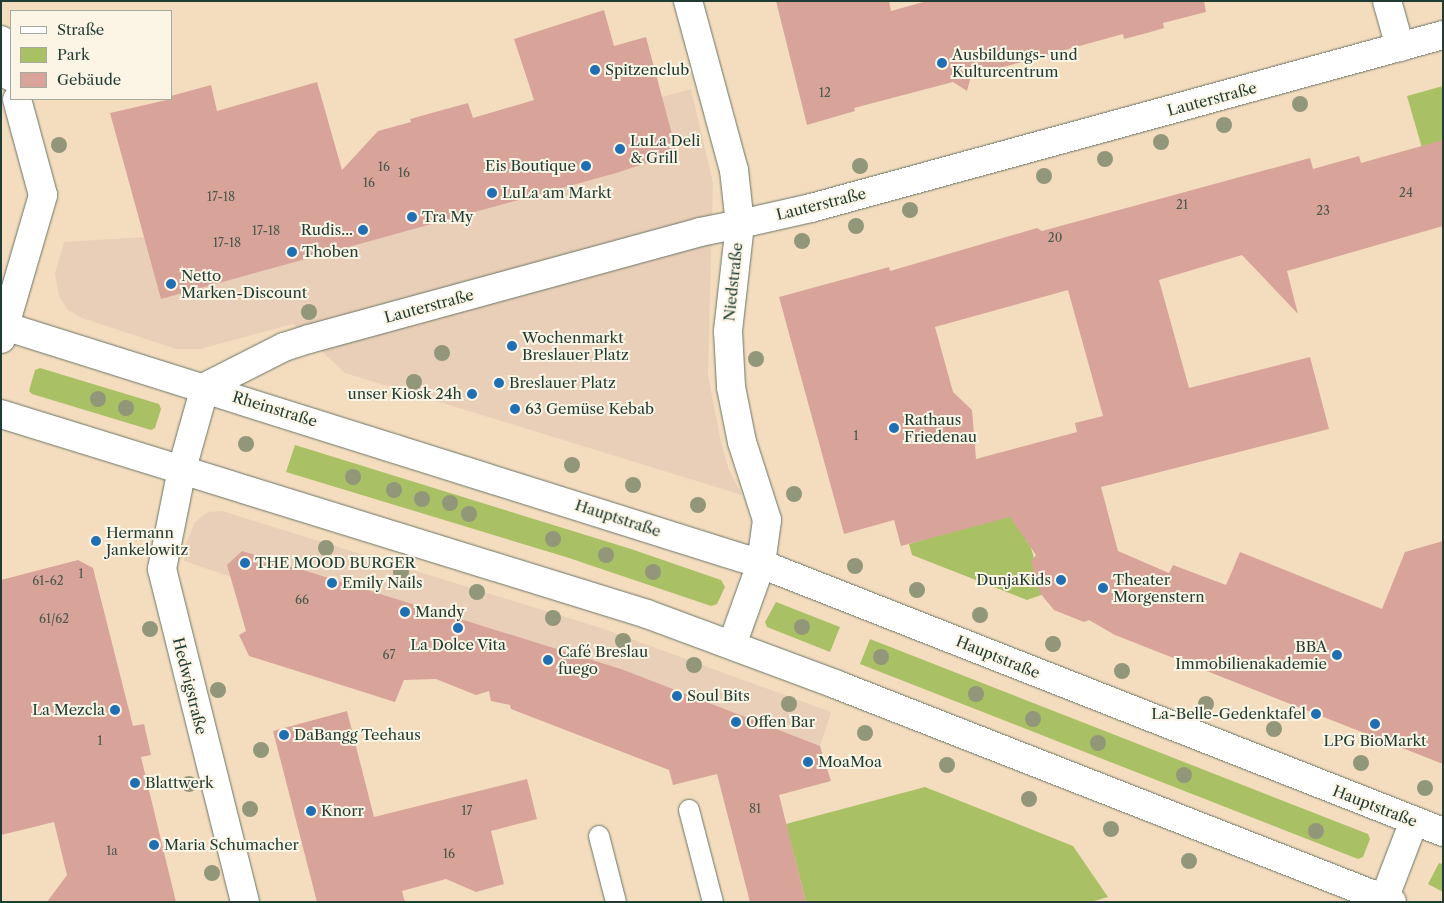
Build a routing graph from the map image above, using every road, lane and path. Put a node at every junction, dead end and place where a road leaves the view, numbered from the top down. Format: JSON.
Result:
{"nodes":[{"id":1,"x":688,"y":1,"type":"edge"},
{"id":2,"x":1387,"y":1,"type":"edge"},
{"id":3,"x":1443,"y":35,"type":"edge"},
{"id":4,"x":1,"y":40,"type":"edge"},
{"id":5,"x":1400,"y":47,"type":"junction"},
{"id":6,"x":10,"y":73,"type":"edge"},
{"id":7,"x":17,"y":100,"type":"edge"},
{"id":8,"x":740,"y":224,"type":"junction"},
{"id":9,"x":2,"y":330,"type":"edge"},
{"id":10,"x":205,"y":387,"type":"junction"},
{"id":11,"x":1,"y":414,"type":"edge"},
{"id":12,"x":182,"y":470,"type":"junction"},
{"id":13,"x":549,"y":496,"type":"joint"},
{"id":14,"x":762,"y":564,"type":"junction"},
{"id":15,"x":732,"y":645,"type":"junction"},
{"id":16,"x":689,"y":810,"type":"dead end"},
{"id":17,"x":1414,"y":821,"type":"junction"},
{"id":18,"x":1443,"y":832,"type":"edge"},
{"id":19,"x":599,"y":836,"type":"dead end"},
{"id":20,"x":1386,"y":901,"type":"edge"},
{"id":21,"x":245,"y":902,"type":"edge"},
{"id":22,"x":616,"y":902,"type":"edge"},
{"id":23,"x":713,"y":902,"type":"edge"}],
"edges":[{"from":1,"to":8,"type":"street","name":"Niedstraße"},
{"from":2,"to":5,"type":"street"},
{"from":3,"to":5,"type":"street","name":"Lauterstraße"},
{"from":4,"to":6,"type":"street"},
{"from":5,"to":8,"type":"street","name":"Lauterstraße"},
{"from":7,"to":9,"type":"street"},
{"from":8,"to":10,"type":"street","name":"Lauterstraße"},
{"from":8,"to":14,"type":"street","name":"Niedstraße"},
{"from":9,"to":10,"type":"street","name":"Rheinstraße"},
{"from":10,"to":12,"type":"street","name":"Hedwigstraße"},
{"from":10,"to":13,"type":"street","name":"Rheinstraße"},
{"from":11,"to":12,"type":"street"},
{"from":12,"to":15,"type":"street"},
{"from":12,"to":21,"type":"street","name":"Hedwigstraße"},
{"from":13,"to":14,"type":"street","name":"Hauptstraße"},
{"from":14,"to":15,"type":"street","name":"Niedstraße"},
{"from":14,"to":17,"type":"street","name":"Hauptstraße"},
{"from":15,"to":20,"type":"street"},
{"from":16,"to":23,"type":"lane"},
{"from":17,"to":18,"type":"street","name":"Hauptstraße"},
{"from":17,"to":20,"type":"street"},
{"from":19,"to":22,"type":"lane"}]}
